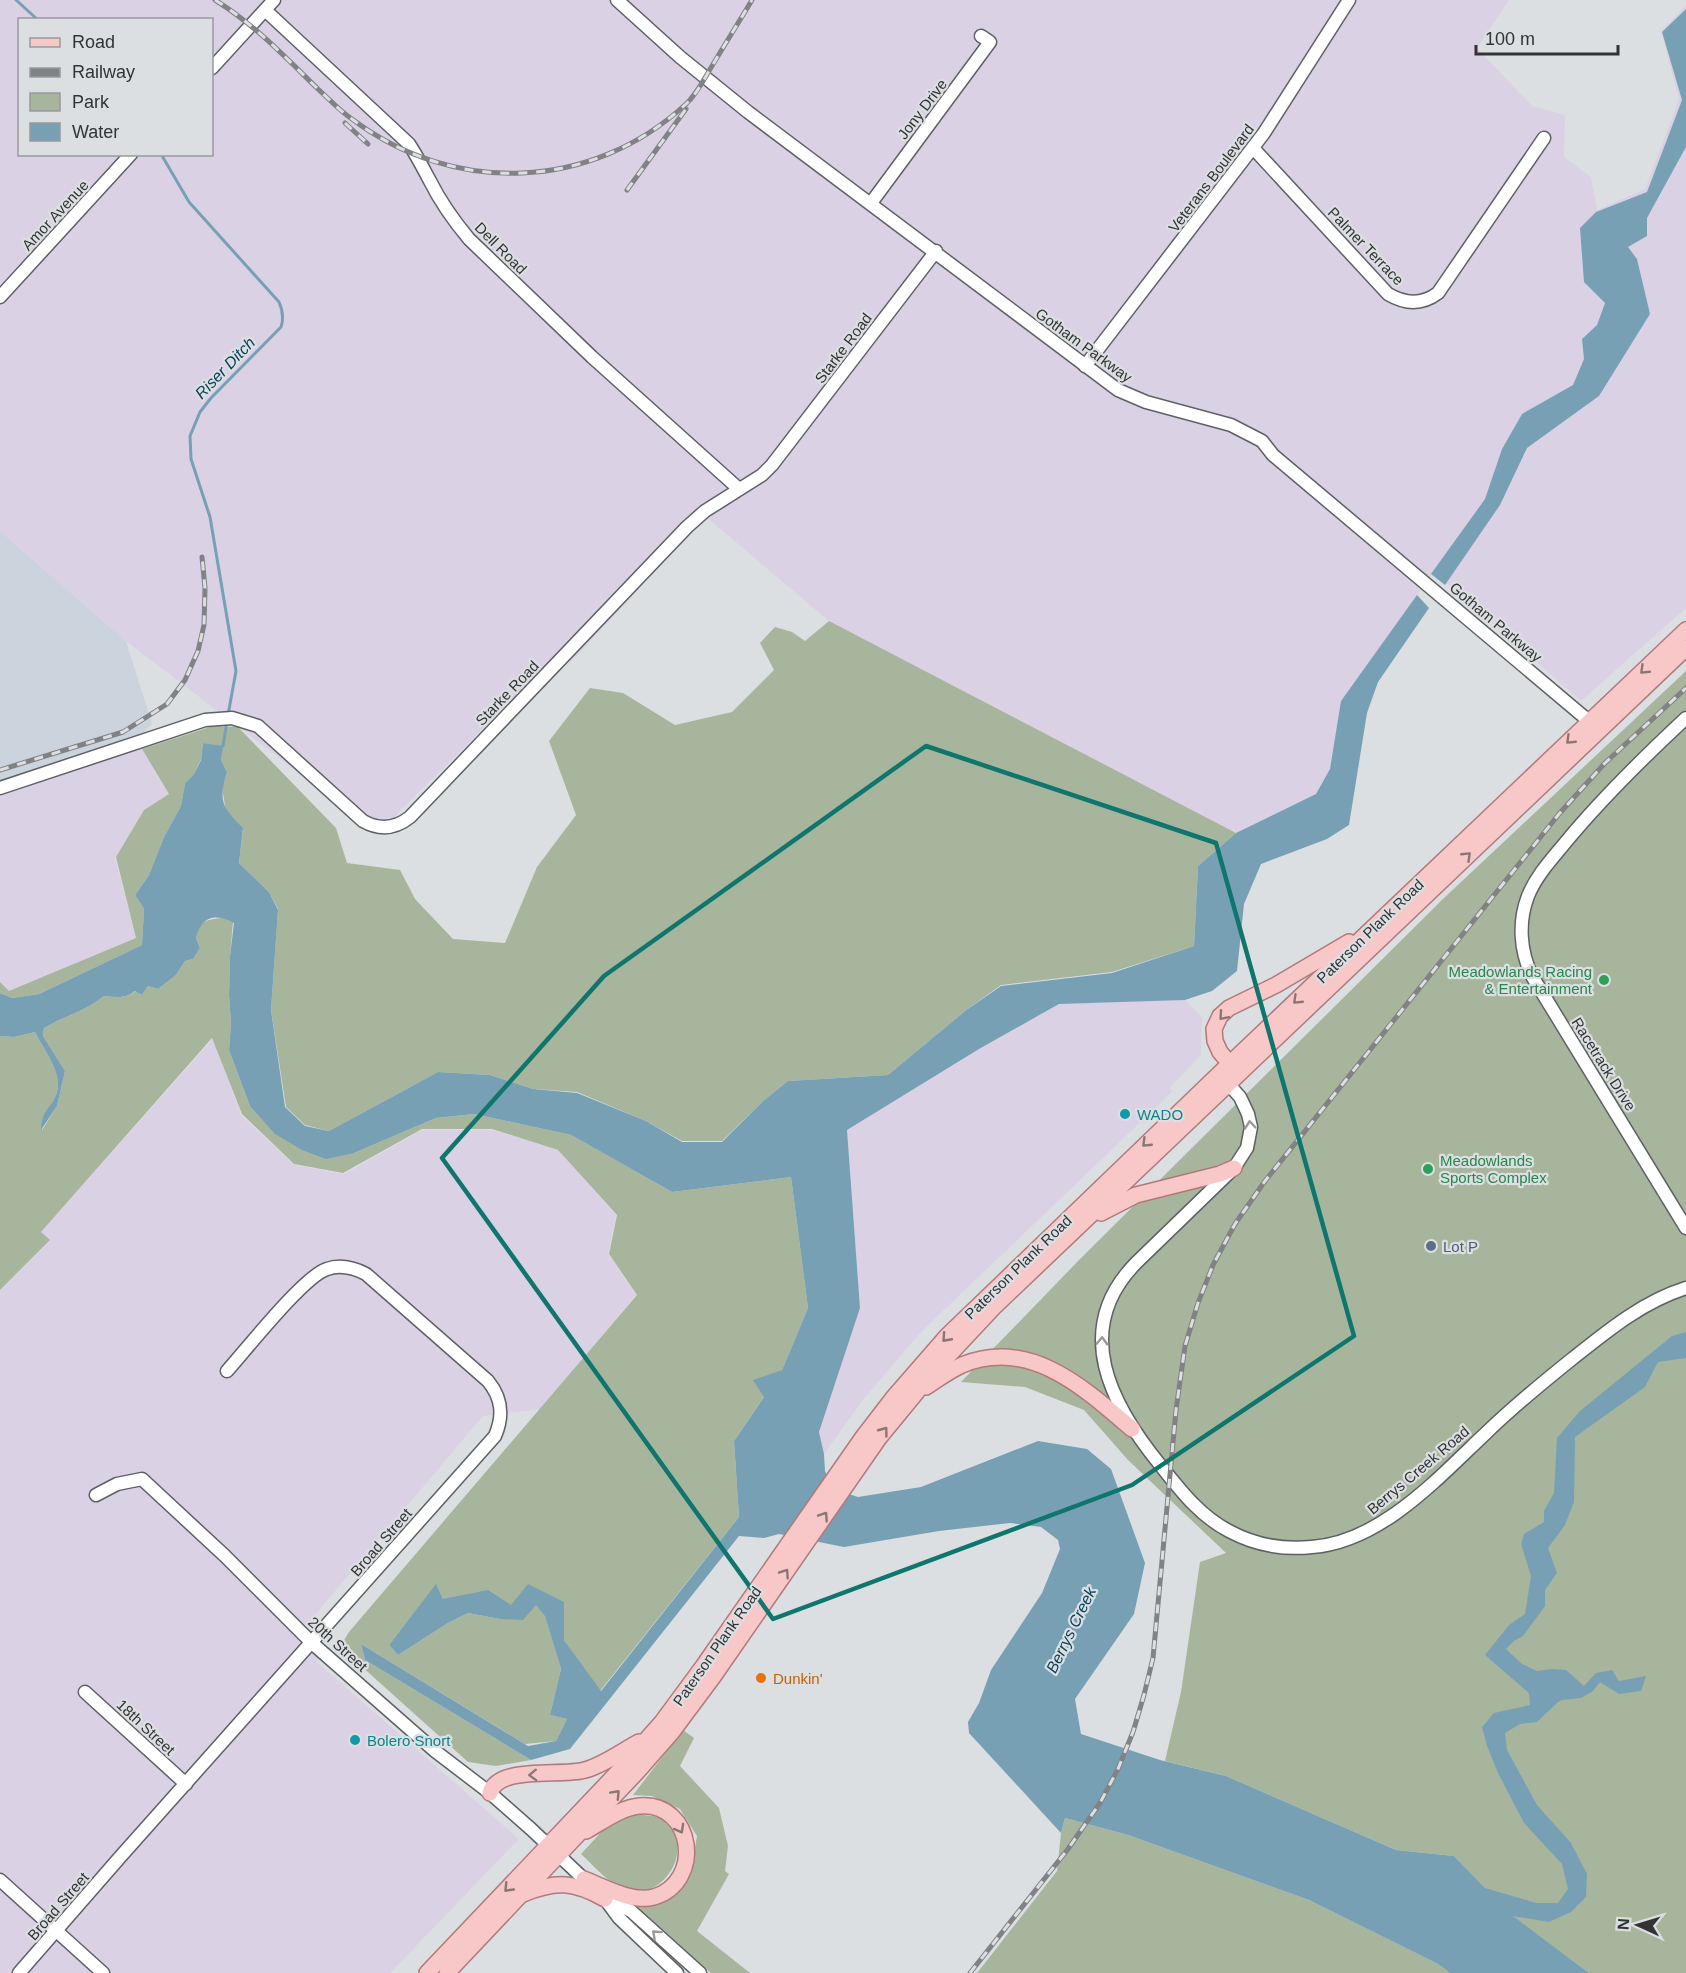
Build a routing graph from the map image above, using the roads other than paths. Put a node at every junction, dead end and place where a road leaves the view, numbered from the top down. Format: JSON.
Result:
{"nodes":[{"id":1,"x":274,"y":0,"type":"edge"},
{"id":2,"x":617,"y":0,"type":"edge"},
{"id":3,"x":1346,"y":1,"type":"edge"},
{"id":4,"x":265,"y":10,"type":"junction"},
{"id":5,"x":981,"y":36,"type":"dead end"},
{"id":6,"x":213,"y":67,"type":"edge"},
{"id":7,"x":1544,"y":138,"type":"dead end"},
{"id":8,"x":1253,"y":148,"type":"junction"},
{"id":9,"x":129,"y":156,"type":"edge"},
{"id":10,"x":871,"y":203,"type":"junction"},
{"id":11,"x":936,"y":251,"type":"junction"},
{"id":12,"x":0,"y":297,"type":"edge"},
{"id":13,"x":1085,"y":366,"type":"junction"},
{"id":14,"x":739,"y":489,"type":"junction"},
{"id":15,"x":1686,"y":630,"type":"edge"},
{"id":16,"x":1686,"y":648,"type":"edge"},
{"id":17,"x":1686,"y":718,"type":"edge"},
{"id":18,"x":1595,"y":726,"type":"junction"},
{"id":19,"x":0,"y":788,"type":"edge"},
{"id":20,"x":1370,"y":930,"type":"junction"},
{"id":21,"x":1229,"y":1074,"type":"junction"},
{"id":22,"x":1234,"y":1168,"type":"junction"},
{"id":23,"x":1082,"y":1224,"type":"junction"},
{"id":24,"x":1686,"y":1228,"type":"edge"},
{"id":25,"x":1686,"y":1288,"type":"edge"},
{"id":26,"x":227,"y":1371,"type":"dead end"},
{"id":27,"x":911,"y":1397,"type":"junction"},
{"id":28,"x":1132,"y":1429,"type":"junction"},
{"id":29,"x":841,"y":1479,"type":"junction"},
{"id":30,"x":96,"y":1495,"type":"dead end"},
{"id":31,"x":795,"y":1547,"type":"junction"},
{"id":32,"x":312,"y":1643,"type":"junction"},
{"id":33,"x":86,"y":1692,"type":"dead end"},
{"id":34,"x":651,"y":1735,"type":"junction"},
{"id":35,"x":186,"y":1784,"type":"junction"},
{"id":36,"x":490,"y":1793,"type":"junction"},
{"id":37,"x":576,"y":1836,"type":"junction"},
{"id":38,"x":553,"y":1850,"type":"junction"},
{"id":39,"x":584,"y":1879,"type":"junction"},
{"id":40,"x":0,"y":1880,"type":"edge"},
{"id":41,"x":520,"y":1895,"type":"junction"},
{"id":42,"x":605,"y":1899,"type":"junction"},
{"id":43,"x":56,"y":1931,"type":"junction"},
{"id":44,"x":19,"y":1973,"type":"edge"},
{"id":45,"x":103,"y":1973,"type":"edge"},
{"id":46,"x":427,"y":1973,"type":"edge"},
{"id":47,"x":447,"y":1973,"type":"edge"},
{"id":48,"x":677,"y":1973,"type":"edge"},
{"id":49,"x":700,"y":1973,"type":"edge"}],
"edges":[{"from":1,"to":4,"type":"street"},
{"from":2,"to":10,"type":"street","name":"Gotham Parkway"},
{"from":3,"to":8,"type":"street","name":"Veterans Boulevard"},
{"from":4,"to":6,"type":"street"},
{"from":4,"to":14,"type":"street","name":"Dell Road"},
{"from":5,"to":10,"type":"street","name":"Jony Drive"},
{"from":7,"to":8,"type":"street","name":"Palmer Terrace"},
{"from":8,"to":13,"type":"street","name":"Veterans Boulevard"},
{"from":9,"to":12,"type":"street","name":"Amor Avenue"},
{"from":10,"to":11,"type":"street","name":"Gotham Parkway"},
{"from":11,"to":13,"type":"street","name":"Gotham Parkway"},
{"from":11,"to":14,"type":"street","name":"Starke Road"},
{"from":13,"to":18,"type":"street","name":"Gotham Parkway"},
{"from":14,"to":19,"type":"street","name":"Starke Road"},
{"from":15,"to":18,"type":"main road","name":"Paterson Plank Road","one_way":true},
{"from":16,"to":18,"type":"main road","name":"Paterson Plank Road"},
{"from":17,"to":24,"type":"street","name":"Racetrack Drive"},
{"from":18,"to":20,"type":"main road","name":"Paterson Plank Road","one_way":true},
{"from":21,"to":18,"type":"main road","name":"Paterson Plank Road","one_way":true},
{"from":20,"to":21,"type":"main road","name":"Paterson Plank Road","one_way":true},
{"from":20,"to":21,"type":"main road","one_way":true},
{"from":22,"to":21,"type":"street","name":"Berrys Creek Road","one_way":true},
{"from":21,"to":23,"type":"main road","name":"Paterson Plank Road"},
{"from":21,"to":29,"type":"main road","name":"Paterson Plank Road","one_way":true},
{"from":22,"to":23,"type":"main road"},
{"from":28,"to":22,"type":"street","name":"Berrys Creek Road","one_way":true},
{"from":23,"to":27,"type":"main road","name":"Paterson Plank Road"},
{"from":25,"to":28,"type":"street","name":"Berrys Creek Road"},
{"from":26,"to":32,"type":"street","name":"Broad Street"},
{"from":27,"to":28,"type":"main road"},
{"from":29,"to":27,"type":"main road","name":"Paterson Plank Road","one_way":true},
{"from":29,"to":31,"type":"main road","name":"Paterson Plank Road"},
{"from":30,"to":32,"type":"street","name":"20th Street"},
{"from":31,"to":34,"type":"main road","name":"Paterson Plank Road"},
{"from":37,"to":31,"type":"main road","name":"Paterson Plank Road","one_way":true},
{"from":32,"to":35,"type":"street","name":"Broad Street"},
{"from":32,"to":36,"type":"street","name":"20th Street"},
{"from":33,"to":35,"type":"street","name":"18th Street"},
{"from":34,"to":36,"type":"main road","one_way":true},
{"from":34,"to":38,"type":"main road","name":"Paterson Plank Road"},
{"from":35,"to":43,"type":"street","name":"Broad Street"},
{"from":36,"to":38,"type":"street","name":"20th Street"},
{"from":37,"to":38,"type":"main road","name":"Paterson Plank Road"},
{"from":37,"to":39,"type":"main road","one_way":true},
{"from":38,"to":39,"type":"street","name":"20th Street"},
{"from":38,"to":41,"type":"main road","name":"Paterson Plank Road"},
{"from":38,"to":46,"type":"main road","name":"Paterson Plank Road","one_way":true},
{"from":39,"to":42,"type":"street","name":"20th Street"},
{"from":40,"to":43,"type":"street"},
{"from":41,"to":42,"type":"main road"},
{"from":41,"to":47,"type":"main road","name":"Paterson Plank Road"},
{"from":42,"to":48,"type":"street"},
{"from":49,"to":42,"type":"street","one_way":true},
{"from":43,"to":44,"type":"street","name":"Broad Street"},
{"from":43,"to":45,"type":"street"}]}
